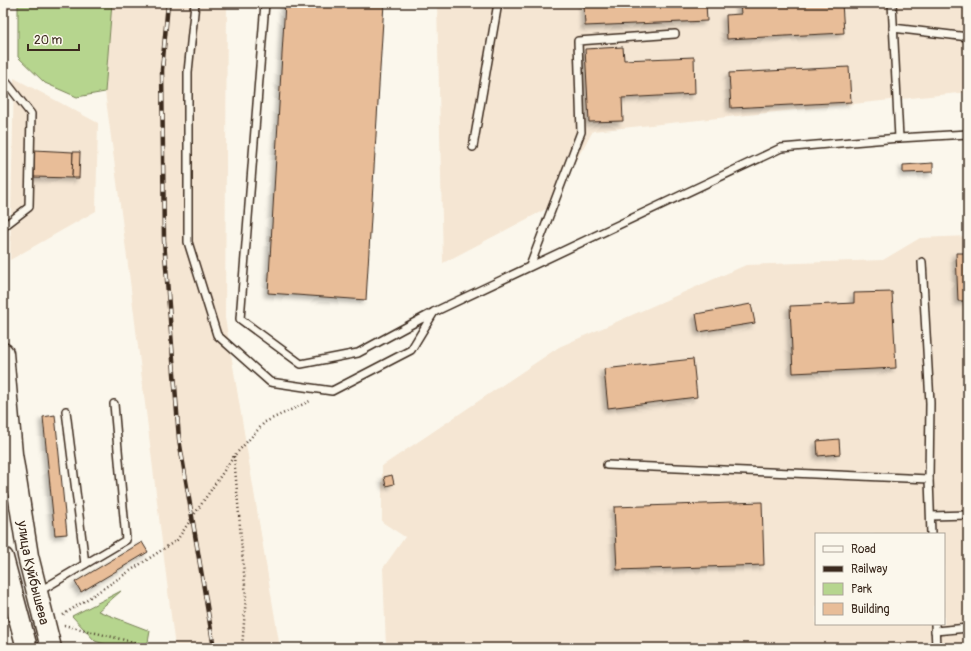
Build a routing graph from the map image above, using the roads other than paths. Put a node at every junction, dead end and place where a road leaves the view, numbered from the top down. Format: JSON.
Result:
{"nodes":[{"id":1,"x":195,"y":3,"type":"edge"},
{"id":2,"x":265,"y":3,"type":"edge"},
{"id":3,"x":498,"y":3,"type":"edge"},
{"id":4,"x":892,"y":3,"type":"edge"},
{"id":5,"x":893,"y":28,"type":"junction"},
{"id":6,"x":675,"y":34,"type":"dead end"},
{"id":7,"x":968,"y":37,"type":"edge"},
{"id":8,"x":3,"y":78,"type":"edge"},
{"id":9,"x":968,"y":134,"type":"edge"},
{"id":10,"x":899,"y":138,"type":"junction"},
{"id":11,"x":473,"y":147,"type":"dead end"},
{"id":12,"x":3,"y":227,"type":"edge"},
{"id":13,"x":922,"y":262,"type":"dead end"},
{"id":14,"x":530,"y":266,"type":"junction"},
{"id":15,"x":434,"y":312,"type":"junction"},
{"id":16,"x":3,"y":353,"type":"edge"},
{"id":17,"x":114,"y":404,"type":"dead end"},
{"id":18,"x":66,"y":411,"type":"dead end"},
{"id":19,"x":607,"y":465,"type":"dead end"},
{"id":20,"x":929,"y":479,"type":"junction"},
{"id":21,"x":968,"y":514,"type":"edge"},
{"id":22,"x":931,"y":516,"type":"junction"},
{"id":23,"x":931,"y":533,"type":"edge"},
{"id":24,"x":3,"y":558,"type":"edge"},
{"id":25,"x":85,"y":564,"type":"junction"},
{"id":26,"x":36,"y":593,"type":"junction"},
{"id":27,"x":935,"y":627,"type":"edge"},
{"id":28,"x":968,"y":628,"type":"edge"},
{"id":29,"x":27,"y":648,"type":"edge"},
{"id":30,"x":51,"y":648,"type":"edge"},
{"id":31,"x":936,"y":648,"type":"edge"}],
"edges":[{"from":1,"to":15,"type":"lane"},
{"from":2,"to":15,"type":"lane"},
{"from":3,"to":11,"type":"lane"},
{"from":4,"to":5,"type":"lane"},
{"from":5,"to":7,"type":"lane"},
{"from":5,"to":10,"type":"lane"},
{"from":6,"to":14,"type":"lane"},
{"from":8,"to":12,"type":"lane"},
{"from":9,"to":10,"type":"lane"},
{"from":10,"to":14,"type":"lane"},
{"from":13,"to":20,"type":"lane"},
{"from":14,"to":15,"type":"lane"},
{"from":16,"to":26,"type":"main road","name":"улица Куйбышева"},
{"from":17,"to":25,"type":"lane"},
{"from":18,"to":25,"type":"lane"},
{"from":19,"to":20,"type":"lane"},
{"from":20,"to":22,"type":"lane"},
{"from":21,"to":22,"type":"lane"},
{"from":22,"to":23,"type":"lane"},
{"from":24,"to":29,"type":"main road","name":"улица Куйбышева"},
{"from":25,"to":26,"type":"lane"},
{"from":26,"to":30,"type":"main road","name":"улица Куйбышева"},
{"from":27,"to":28,"type":"lane"},
{"from":27,"to":31,"type":"lane"}]}
